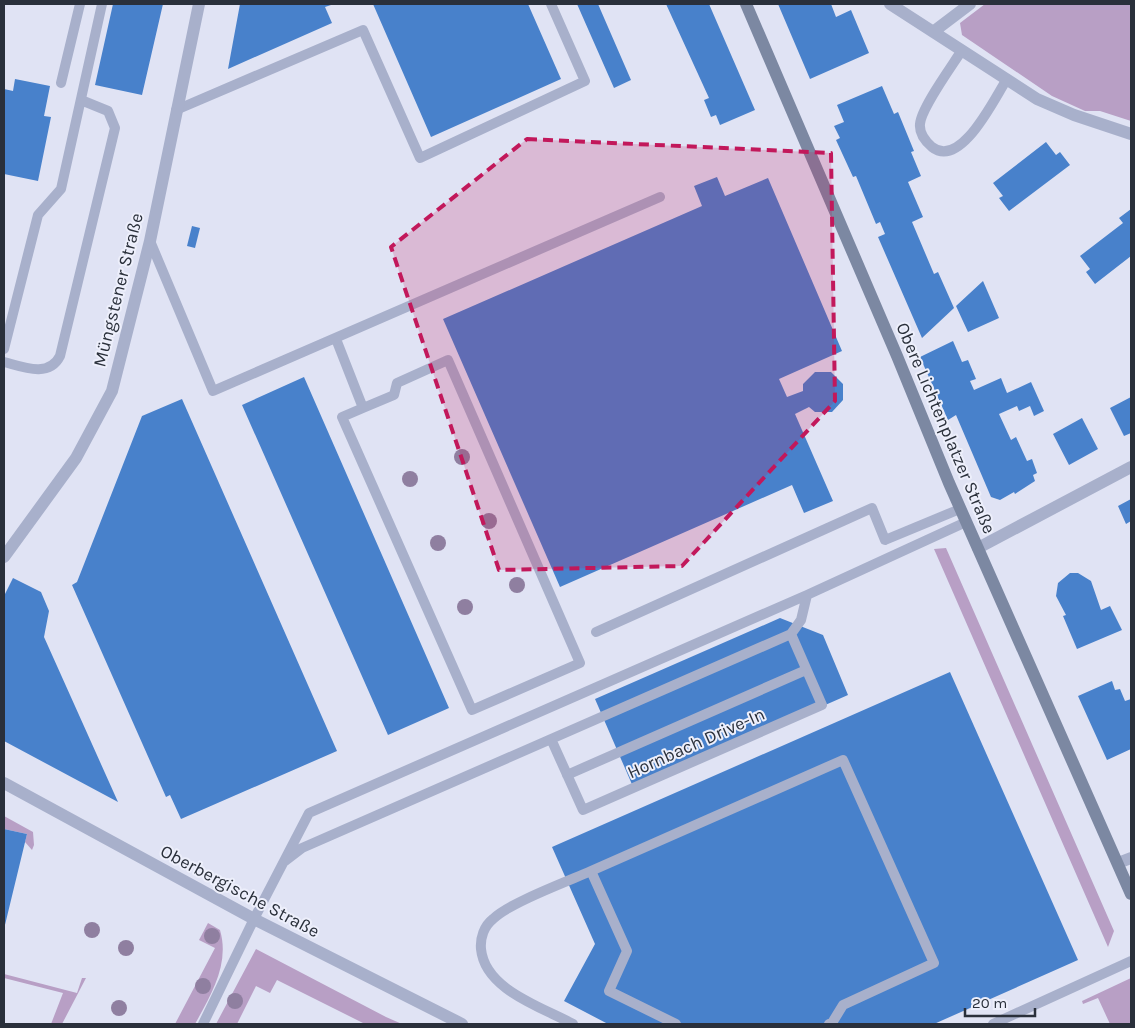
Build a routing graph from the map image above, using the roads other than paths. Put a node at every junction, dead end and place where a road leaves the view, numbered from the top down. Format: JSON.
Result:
{"nodes":[{"id":1,"x":80,"y":4,"type":"edge"},
{"id":2,"x":102,"y":4,"type":"edge"},
{"id":3,"x":199,"y":4,"type":"edge"},
{"id":4,"x":551,"y":4,"type":"edge"},
{"id":5,"x":746,"y":4,"type":"edge"},
{"id":6,"x":890,"y":4,"type":"edge"},
{"id":7,"x":970,"y":4,"type":"edge"},
{"id":8,"x":933,"y":32,"type":"junction"},
{"id":9,"x":962,"y":50,"type":"junction"},
{"id":10,"x":1007,"y":79,"type":"junction"},
{"id":11,"x":61,"y":83,"type":"dead end"},
{"id":12,"x":81,"y":100,"type":"junction"},
{"id":13,"x":176,"y":110,"type":"junction"},
{"id":14,"x":1131,"y":134,"type":"edge"},
{"id":15,"x":660,"y":197,"type":"dead end"},
{"id":16,"x":150,"y":241,"type":"junction"},
{"id":17,"x":336,"y":339,"type":"junction"},
{"id":18,"x":4,"y":349,"type":"edge"},
{"id":19,"x":4,"y":362,"type":"edge"},
{"id":20,"x":363,"y":408,"type":"junction"},
{"id":21,"x":1131,"y":467,"type":"edge"},
{"id":22,"x":960,"y":508,"type":"junction"},
{"id":23,"x":966,"y":522,"type":"junction"},
{"id":24,"x":978,"y":548,"type":"junction"},
{"id":25,"x":4,"y":557,"type":"edge"},
{"id":26,"x":807,"y":595,"type":"junction"},
{"id":27,"x":596,"y":632,"type":"dead end"},
{"id":28,"x":790,"y":634,"type":"junction"},
{"id":29,"x":806,"y":670,"type":"junction"},
{"id":30,"x":551,"y":739,"type":"junction"},
{"id":31,"x":567,"y":775,"type":"junction"},
{"id":32,"x":4,"y":783,"type":"edge"},
{"id":33,"x":1131,"y":858,"type":"edge"},
{"id":34,"x":285,"y":861,"type":"junction"},
{"id":35,"x":1118,"y":864,"type":"junction"},
{"id":36,"x":591,"y":871,"type":"junction"},
{"id":37,"x":1128,"y":878,"type":"edge"},
{"id":38,"x":1131,"y":894,"type":"edge"},
{"id":39,"x":254,"y":919,"type":"junction"},
{"id":40,"x":1131,"y":961,"type":"edge"},
{"id":41,"x":203,"y":1024,"type":"edge"},
{"id":42,"x":462,"y":1024,"type":"edge"},
{"id":43,"x":573,"y":1024,"type":"edge"},
{"id":44,"x":676,"y":1024,"type":"edge"},
{"id":45,"x":829,"y":1024,"type":"edge"},
{"id":46,"x":993,"y":1024,"type":"edge"}],
"edges":[{"from":1,"to":11,"type":"lane"},
{"from":2,"to":12,"type":"lane"},
{"from":3,"to":13,"type":"street","name":"Müngstener Straße"},
{"from":4,"to":13,"type":"lane"},
{"from":5,"to":22,"type":"main road","name":"Obere Lichtenplatzer Straße"},
{"from":6,"to":8,"type":"street"},
{"from":7,"to":8,"type":"street"},
{"from":8,"to":9,"type":"street"},
{"from":9,"to":10,"type":"street"},
{"from":9,"to":10,"type":"lane"},
{"from":10,"to":14,"type":"street"},
{"from":12,"to":18,"type":"lane"},
{"from":12,"to":19,"type":"lane"},
{"from":13,"to":16,"type":"street","name":"Müngstener Straße"},
{"from":15,"to":17,"type":"lane"},
{"from":16,"to":17,"type":"lane"},
{"from":16,"to":25,"type":"street","name":"Müngstener Straße"},
{"from":17,"to":20,"type":"lane"},
{"from":20,"to":20,"type":"lane"},
{"from":21,"to":24,"type":"street"},
{"from":22,"to":23,"type":"main road","name":"Obere Lichtenplatzer Straße"},
{"from":22,"to":27,"type":"lane"},
{"from":23,"to":24,"type":"main road","name":"Obere Lichtenplatzer Straße"},
{"from":23,"to":26,"type":"lane"},
{"from":24,"to":35,"type":"main road","name":"Obere Lichtenplatzer Straße"},
{"from":26,"to":28,"type":"lane"},
{"from":26,"to":34,"type":"lane"},
{"from":28,"to":29,"type":"lane","name":"Hornbach Drive-In"},
{"from":28,"to":30,"type":"lane"},
{"from":29,"to":31,"type":"lane","name":"Hornbach Drive-In"},
{"from":29,"to":31,"type":"lane","name":"Hornbach Drive-In"},
{"from":30,"to":31,"type":"lane","name":"Hornbach Drive-In"},
{"from":30,"to":34,"type":"lane"},
{"from":32,"to":39,"type":"street","name":"Oberbergische Straße"},
{"from":33,"to":35,"type":"street"},
{"from":34,"to":39,"type":"lane"},
{"from":35,"to":37,"type":"main road","name":"Obere Lichtenplatzer Straße"},
{"from":36,"to":43,"type":"lane"},
{"from":36,"to":44,"type":"lane"},
{"from":36,"to":45,"type":"lane"},
{"from":37,"to":38,"type":"main road","name":"Obere Lichtenplatzer Straße"},
{"from":39,"to":41,"type":"lane"},
{"from":39,"to":42,"type":"street","name":"Oberbergische Straße"},
{"from":40,"to":46,"type":"lane"}]}
